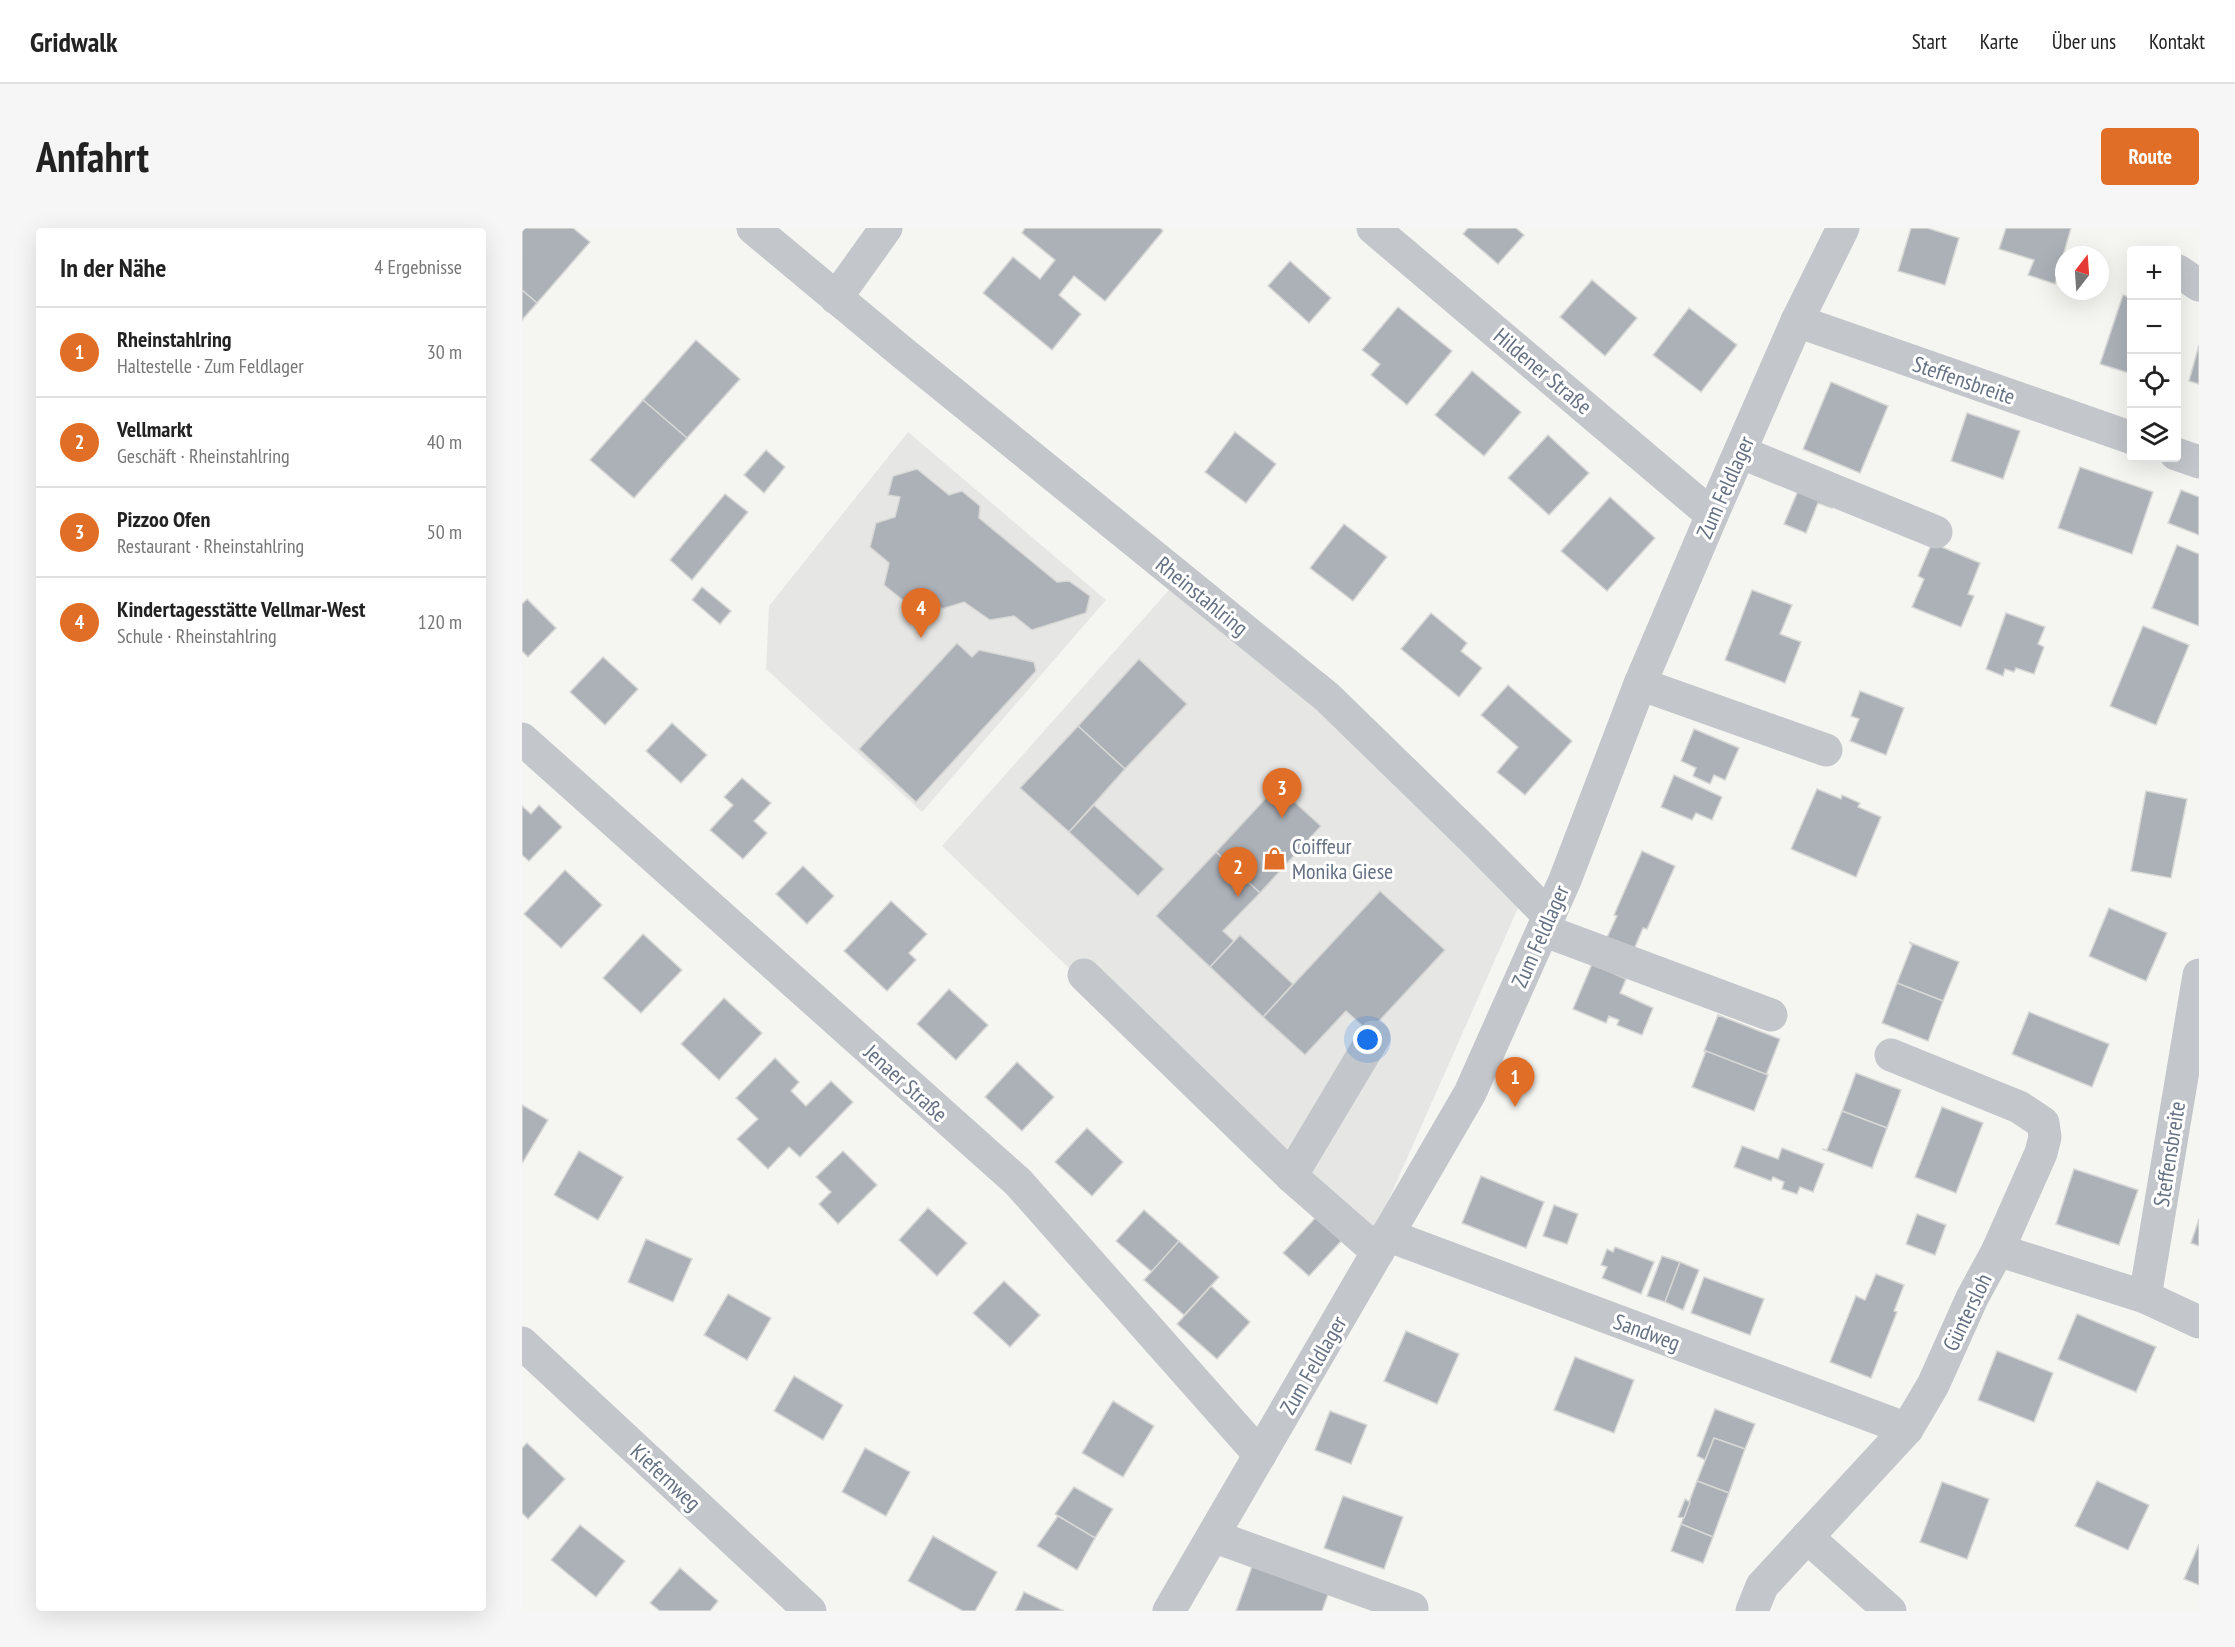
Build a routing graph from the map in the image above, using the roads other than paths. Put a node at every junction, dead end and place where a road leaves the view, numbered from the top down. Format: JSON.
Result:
{"nodes":[{"id":1,"x":753,"y":228,"type":"edge"},
{"id":2,"x":886,"y":228,"type":"edge"},
{"id":3,"x":1373,"y":228,"type":"edge"},
{"id":4,"x":1843,"y":228,"type":"edge"},
{"id":5,"x":837,"y":298,"type":"junction"},
{"id":6,"x":1797,"y":321,"type":"junction"},
{"id":7,"x":2127,"y":436,"type":"edge"},
{"id":8,"x":1740,"y":452,"type":"junction"},
{"id":9,"x":2181,"y":456,"type":"edge"},
{"id":10,"x":2199,"y":462,"type":"edge"},
{"id":11,"x":1712,"y":515,"type":"junction"},
{"id":12,"x":1936,"y":532,"type":"dead end"},
{"id":13,"x":1640,"y":684,"type":"junction"},
{"id":14,"x":522,"y":739,"type":"edge"},
{"id":15,"x":1826,"y":750,"type":"dead end"},
{"id":16,"x":1546,"y":923,"type":"junction"},
{"id":17,"x":1084,"y":975,"type":"dead end"},
{"id":18,"x":2199,"y":975,"type":"edge"},
{"id":19,"x":1771,"y":1015,"type":"dead end"},
{"id":20,"x":1374,"y":1037,"type":"dead end"},
{"id":21,"x":1891,"y":1055,"type":"dead end"},
{"id":22,"x":1291,"y":1176,"type":"junction"},
{"id":23,"x":1383,"y":1244,"type":"junction"},
{"id":24,"x":1998,"y":1250,"type":"junction"},
{"id":25,"x":2145,"y":1297,"type":"junction"},
{"id":26,"x":2199,"y":1322,"type":"edge"},
{"id":27,"x":522,"y":1343,"type":"edge"},
{"id":28,"x":1907,"y":1429,"type":"junction"},
{"id":29,"x":1260,"y":1455,"type":"junction"},
{"id":30,"x":1213,"y":1536,"type":"junction"},
{"id":31,"x":1807,"y":1537,"type":"junction"},
{"id":32,"x":1412,"y":1608,"type":"dead end"},
{"id":33,"x":810,"y":1611,"type":"edge"},
{"id":34,"x":1169,"y":1611,"type":"edge"},
{"id":35,"x":1752,"y":1611,"type":"edge"},
{"id":36,"x":1890,"y":1611,"type":"edge"}],
"edges":[{"from":1,"to":5,"type":"street","name":"Rheinstahlring"},
{"from":2,"to":5,"type":"street"},
{"from":3,"to":11,"type":"street","name":"Hildener Straße"},
{"from":4,"to":6,"type":"street","name":"Zum Feldlager"},
{"from":5,"to":16,"type":"street","name":"Rheinstahlring"},
{"from":6,"to":7,"type":"street","name":"Steffensbreite"},
{"from":6,"to":8,"type":"street","name":"Zum Feldlager"},
{"from":8,"to":11,"type":"street","name":"Zum Feldlager"},
{"from":8,"to":12,"type":"street"},
{"from":9,"to":10,"type":"street"},
{"from":11,"to":13,"type":"street","name":"Zum Feldlager"},
{"from":13,"to":15,"type":"street"},
{"from":13,"to":16,"type":"street","name":"Zum Feldlager"},
{"from":14,"to":29,"type":"street","name":"Jenaer Straße"},
{"from":16,"to":19,"type":"street"},
{"from":16,"to":23,"type":"street","name":"Zum Feldlager"},
{"from":17,"to":22,"type":"street"},
{"from":18,"to":25,"type":"street","name":"Steffensbreite"},
{"from":20,"to":22,"type":"street"},
{"from":21,"to":24,"type":"street","name":"Güntersloh"},
{"from":22,"to":23,"type":"street"},
{"from":23,"to":28,"type":"street","name":"Sandweg"},
{"from":23,"to":29,"type":"street","name":"Zum Feldlager"},
{"from":24,"to":25,"type":"street"},
{"from":24,"to":28,"type":"street","name":"Güntersloh"},
{"from":25,"to":26,"type":"street"},
{"from":27,"to":33,"type":"street","name":"Kiefernweg"},
{"from":28,"to":31,"type":"street","name":"Güntersloh"},
{"from":29,"to":30,"type":"street","name":"Zum Feldlager"},
{"from":30,"to":32,"type":"street"},
{"from":30,"to":34,"type":"street","name":"Zum Feldlager"},
{"from":31,"to":35,"type":"street","name":"Güntersloh"},
{"from":31,"to":36,"type":"street"}]}
